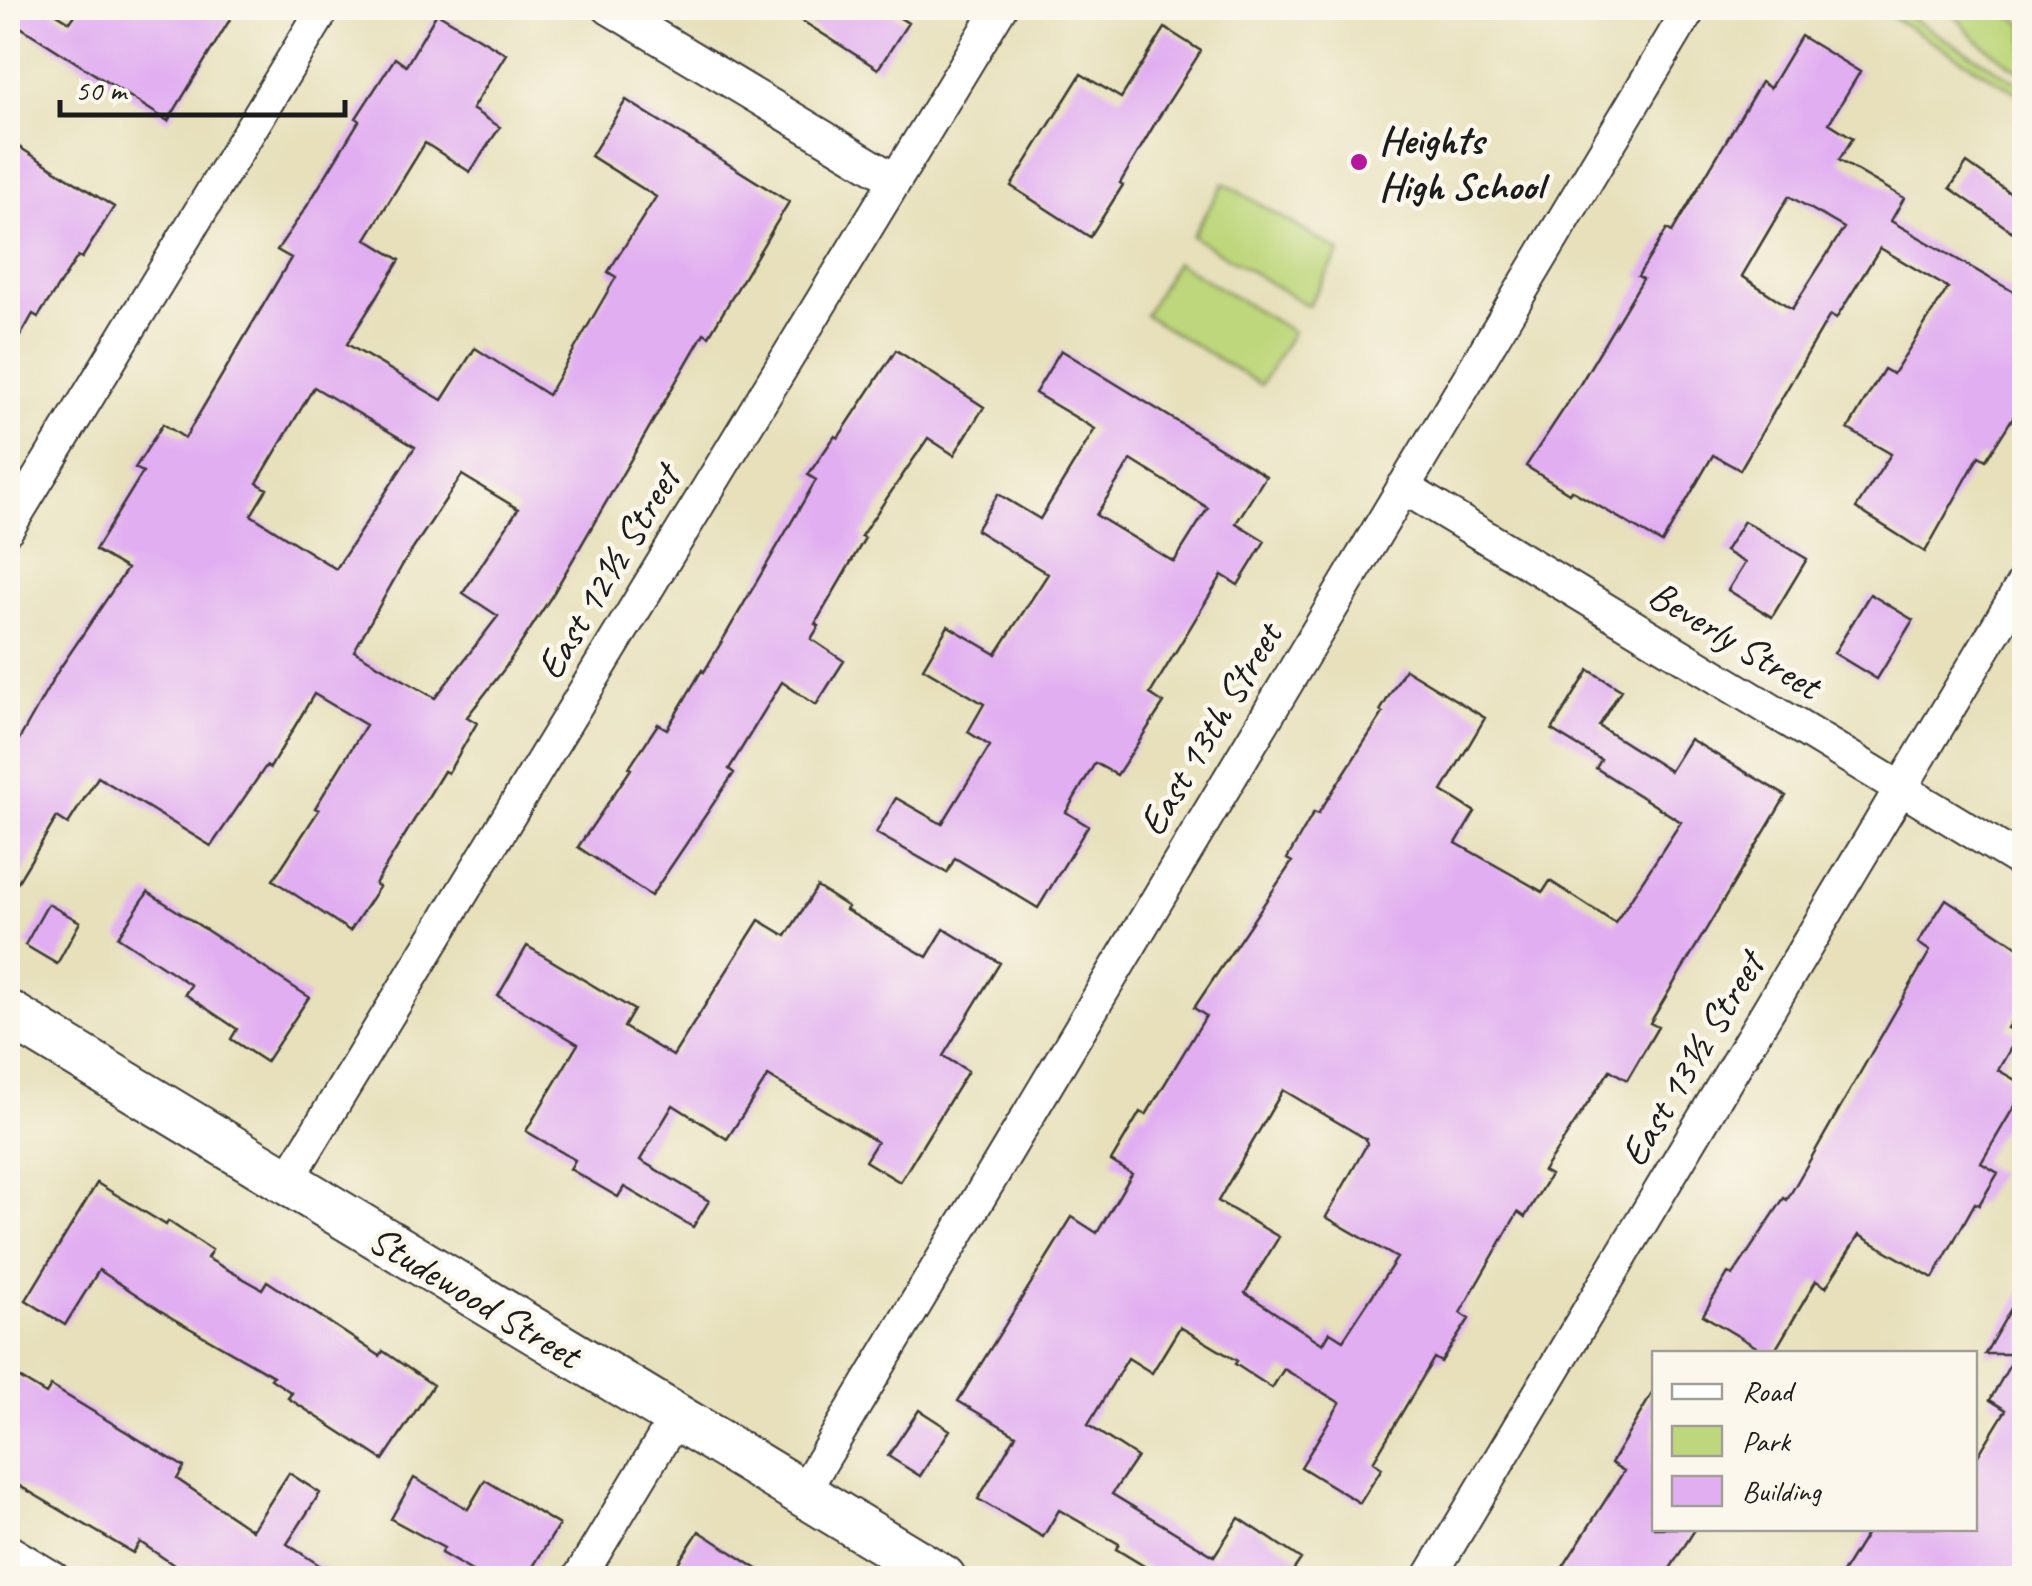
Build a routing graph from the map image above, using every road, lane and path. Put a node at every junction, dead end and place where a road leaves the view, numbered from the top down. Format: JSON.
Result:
{"nodes":[{"id":1,"x":324,"y":8,"type":"edge"},
{"id":2,"x":610,"y":8,"type":"edge"},
{"id":3,"x":1000,"y":8,"type":"edge"},
{"id":4,"x":1690,"y":8,"type":"edge"},
{"id":5,"x":895,"y":180,"type":"junction"},
{"id":6,"x":1402,"y":487,"type":"junction"},
{"id":7,"x":8,"y":528,"type":"edge"},
{"id":8,"x":2024,"y":582,"type":"edge"},
{"id":9,"x":1902,"y":789,"type":"junction"},
{"id":10,"x":2024,"y":863,"type":"edge"},
{"id":11,"x":8,"y":1013,"type":"edge"},
{"id":12,"x":287,"y":1181,"type":"junction"},
{"id":13,"x":676,"y":1417,"type":"junction"},
{"id":14,"x":802,"y":1494,"type":"junction"},
{"id":15,"x":8,"y":1551,"type":"edge"},
{"id":16,"x":53,"y":1578,"type":"edge"},
{"id":17,"x":579,"y":1578,"type":"edge"},
{"id":18,"x":943,"y":1578,"type":"edge"},
{"id":19,"x":1429,"y":1578,"type":"edge"}],
"edges":[{"from":1,"to":7,"type":"street"},
{"from":2,"to":5,"type":"street"},
{"from":3,"to":5,"type":"street","name":"East 12½ Street"},
{"from":4,"to":6,"type":"street","name":"East 13th Street"},
{"from":5,"to":12,"type":"street","name":"East 12½ Street"},
{"from":6,"to":9,"type":"street","name":"Beverly Street"},
{"from":6,"to":14,"type":"street","name":"East 13th Street"},
{"from":8,"to":9,"type":"street","name":"East 13½ Street"},
{"from":9,"to":10,"type":"street","name":"Beverly Street"},
{"from":9,"to":19,"type":"street","name":"East 13½ Street"},
{"from":11,"to":12,"type":"main road","name":"Studewood Street"},
{"from":12,"to":13,"type":"main road","name":"Studewood Street"},
{"from":13,"to":14,"type":"main road","name":"Studewood Street"},
{"from":13,"to":17,"type":"street"},
{"from":14,"to":18,"type":"main road","name":"Studewood Street"},
{"from":15,"to":16,"type":"street"}]}
